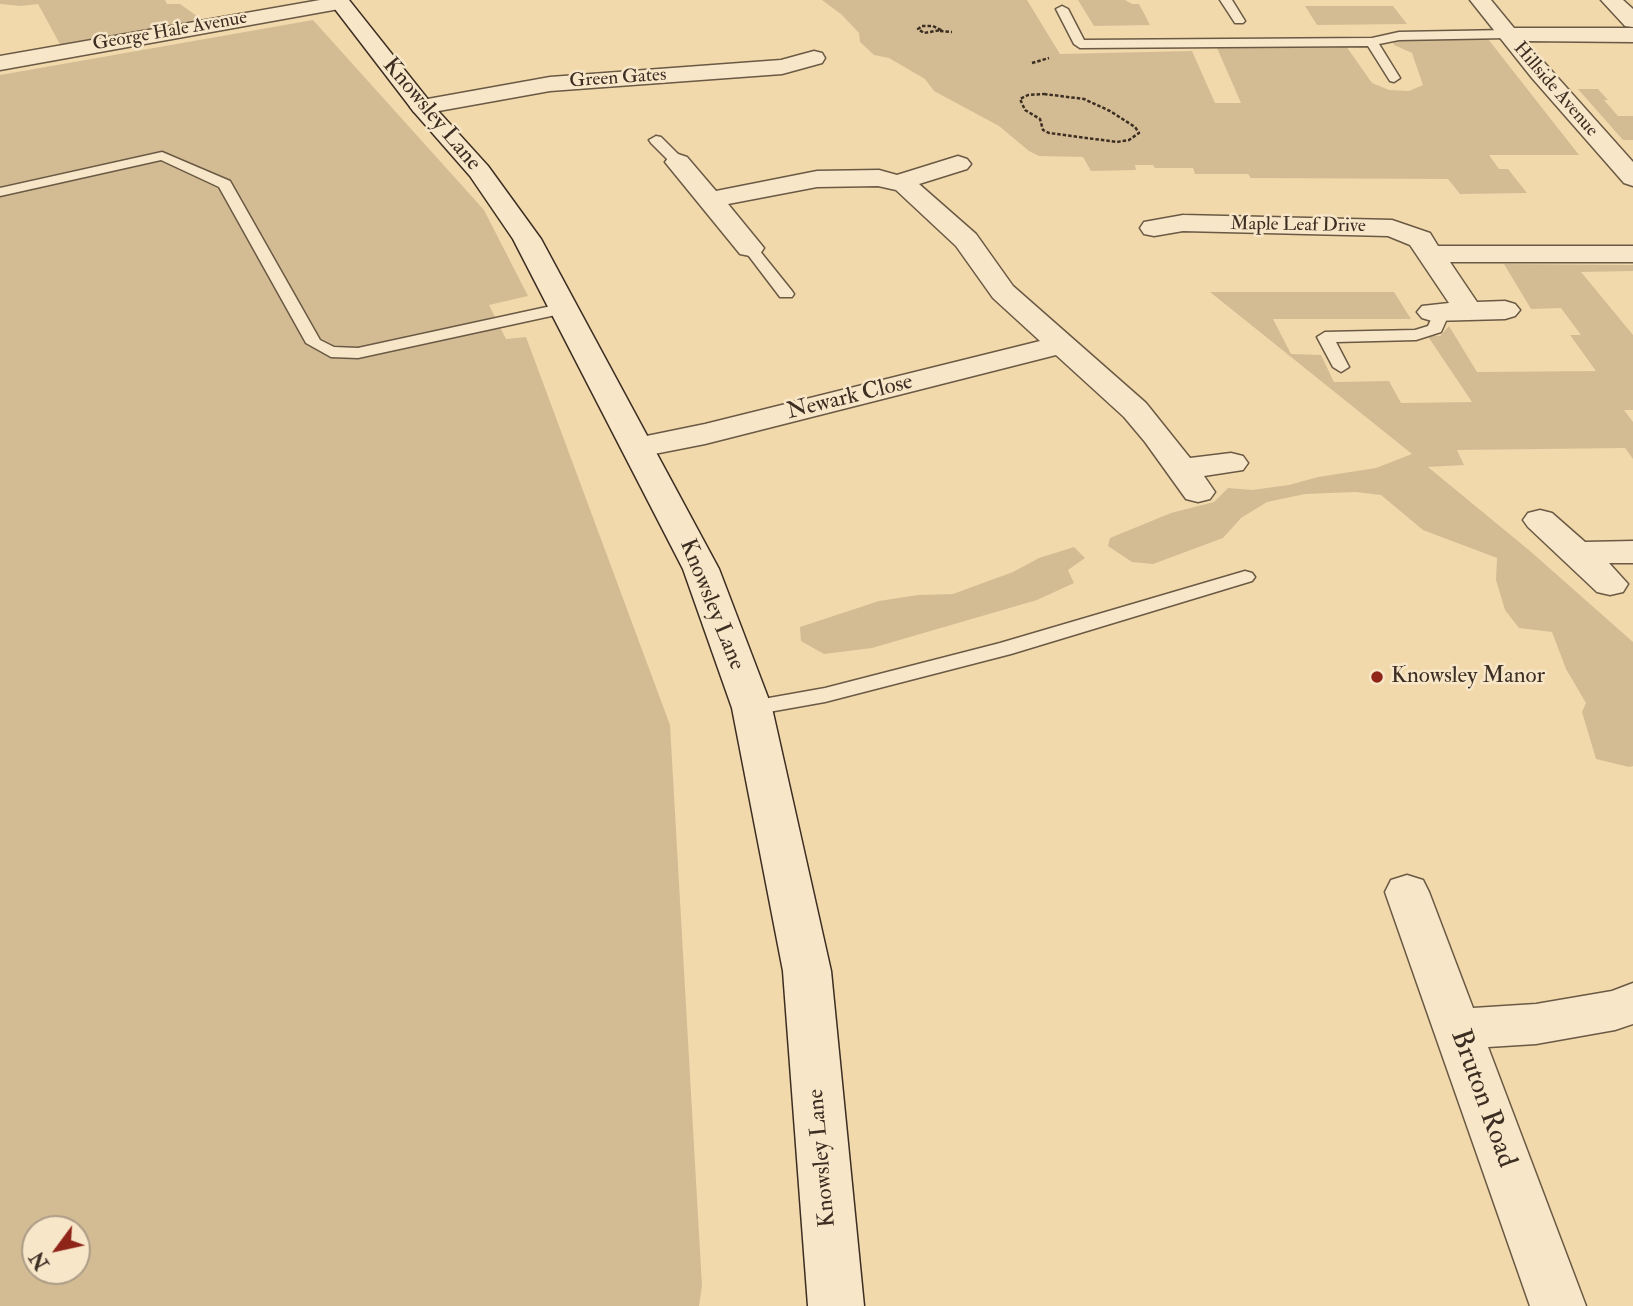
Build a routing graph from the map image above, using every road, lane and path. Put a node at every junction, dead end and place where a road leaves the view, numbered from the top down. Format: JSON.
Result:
{"nodes":[{"id":1,"x":1226,"y":0,"type":"edge"},
{"id":2,"x":1480,"y":0,"type":"edge"},
{"id":3,"x":1611,"y":0,"type":"edge"},
{"id":4,"x":339,"y":1,"type":"edge"},
{"id":5,"x":1062,"y":9,"type":"dead end"},
{"id":6,"x":1239,"y":21,"type":"dead end"},
{"id":7,"x":1633,"y":21,"type":"edge"},
{"id":8,"x":940,"y":32,"type":"junction"},
{"id":9,"x":952,"y":32,"type":"dead end"},
{"id":10,"x":1507,"y":34,"type":"junction"},
{"id":11,"x":1633,"y":35,"type":"edge"},
{"id":12,"x":1372,"y":42,"type":"junction"},
{"id":13,"x":1051,"y":57,"type":"dead end"},
{"id":14,"x":814,"y":58,"type":"dead end"},
{"id":15,"x":0,"y":63,"type":"edge"},
{"id":16,"x":1032,"y":64,"type":"dead end"},
{"id":17,"x":1394,"y":78,"type":"dead end"},
{"id":18,"x":422,"y":107,"type":"junction"},
{"id":19,"x":1124,"y":122,"type":"joint"},
{"id":20,"x":656,"y":140,"type":"dead end"},
{"id":21,"x":678,"y":162,"type":"joint"},
{"id":22,"x":958,"y":164,"type":"dead end"},
{"id":23,"x":1633,"y":178,"type":"edge"},
{"id":24,"x":900,"y":182,"type":"junction"},
{"id":25,"x":0,"y":192,"type":"edge"},
{"id":26,"x":710,"y":200,"type":"junction"},
{"id":27,"x":1156,"y":229,"type":"dead end"},
{"id":28,"x":750,"y":248,"type":"joint"},
{"id":29,"x":1433,"y":254,"type":"junction"},
{"id":30,"x":1633,"y":254,"type":"edge"},
{"id":31,"x":786,"y":294,"type":"dead end"},
{"id":32,"x":565,"y":308,"type":"junction"},
{"id":33,"x":1505,"y":310,"type":"dead end"},
{"id":34,"x":1448,"y":312,"type":"junction"},
{"id":35,"x":1059,"y":345,"type":"junction"},
{"id":36,"x":1341,"y":367,"type":"dead end"},
{"id":37,"x":639,"y":447,"type":"junction"},
{"id":38,"x":1231,"y":463,"type":"dead end"},
{"id":39,"x":1540,"y":520,"type":"dead end"},
{"id":40,"x":1633,"y":552,"type":"edge"},
{"id":41,"x":1576,"y":553,"type":"junction"},
{"id":42,"x":1245,"y":576,"type":"dead end"},
{"id":43,"x":1610,"y":584,"type":"dead end"},
{"id":44,"x":752,"y":708,"type":"junction"},
{"id":45,"x":1407,"y":892,"type":"dead end"},
{"id":46,"x":1633,"y":1003,"type":"edge"},
{"id":47,"x":1456,"y":1029,"type":"junction"},
{"id":48,"x":836,"y":1306,"type":"edge"},
{"id":49,"x":1558,"y":1306,"type":"edge"}],
"edges":[{"from":1,"to":6,"type":"lane"},
{"from":2,"to":10,"type":"street","name":"Hillside Avenue"},
{"from":3,"to":7,"type":"street"},
{"from":4,"to":15,"type":"street","name":"George Hale Avenue"},
{"from":4,"to":18,"type":"street","name":"Knowsley Lane"},
{"from":5,"to":12,"type":"lane"},
{"from":8,"to":8,"type":"path"},
{"from":8,"to":9,"type":"path"},
{"from":10,"to":11,"type":"street"},
{"from":10,"to":12,"type":"lane"},
{"from":10,"to":23,"type":"street","name":"Hillside Avenue"},
{"from":12,"to":17,"type":"lane"},
{"from":13,"to":16,"type":"path"},
{"from":14,"to":18,"type":"street","name":"Green Gates"},
{"from":18,"to":32,"type":"street","name":"Knowsley Lane"},
{"from":19,"to":19,"type":"path"},
{"from":20,"to":21,"type":"lane"},
{"from":21,"to":26,"type":"street"},
{"from":22,"to":24,"type":"street"},
{"from":24,"to":26,"type":"street"},
{"from":24,"to":35,"type":"street"},
{"from":25,"to":32,"type":"lane"},
{"from":26,"to":28,"type":"street"},
{"from":27,"to":29,"type":"street","name":"Maple Leaf Drive"},
{"from":28,"to":31,"type":"lane"},
{"from":29,"to":30,"type":"street"},
{"from":29,"to":34,"type":"street","name":"Maple Leaf Drive"},
{"from":32,"to":37,"type":"street","name":"Knowsley Lane"},
{"from":33,"to":34,"type":"street"},
{"from":34,"to":36,"type":"lane"},
{"from":35,"to":37,"type":"street","name":"Newark Close"},
{"from":35,"to":38,"type":"street"},
{"from":37,"to":44,"type":"street","name":"Knowsley Lane"},
{"from":39,"to":41,"type":"street"},
{"from":40,"to":41,"type":"street"},
{"from":41,"to":43,"type":"street"},
{"from":42,"to":44,"type":"lane"},
{"from":44,"to":48,"type":"street","name":"Knowsley Lane"},
{"from":45,"to":47,"type":"street","name":"Bruton Road"},
{"from":46,"to":47,"type":"street"},
{"from":47,"to":49,"type":"street","name":"Bruton Road"}]}
